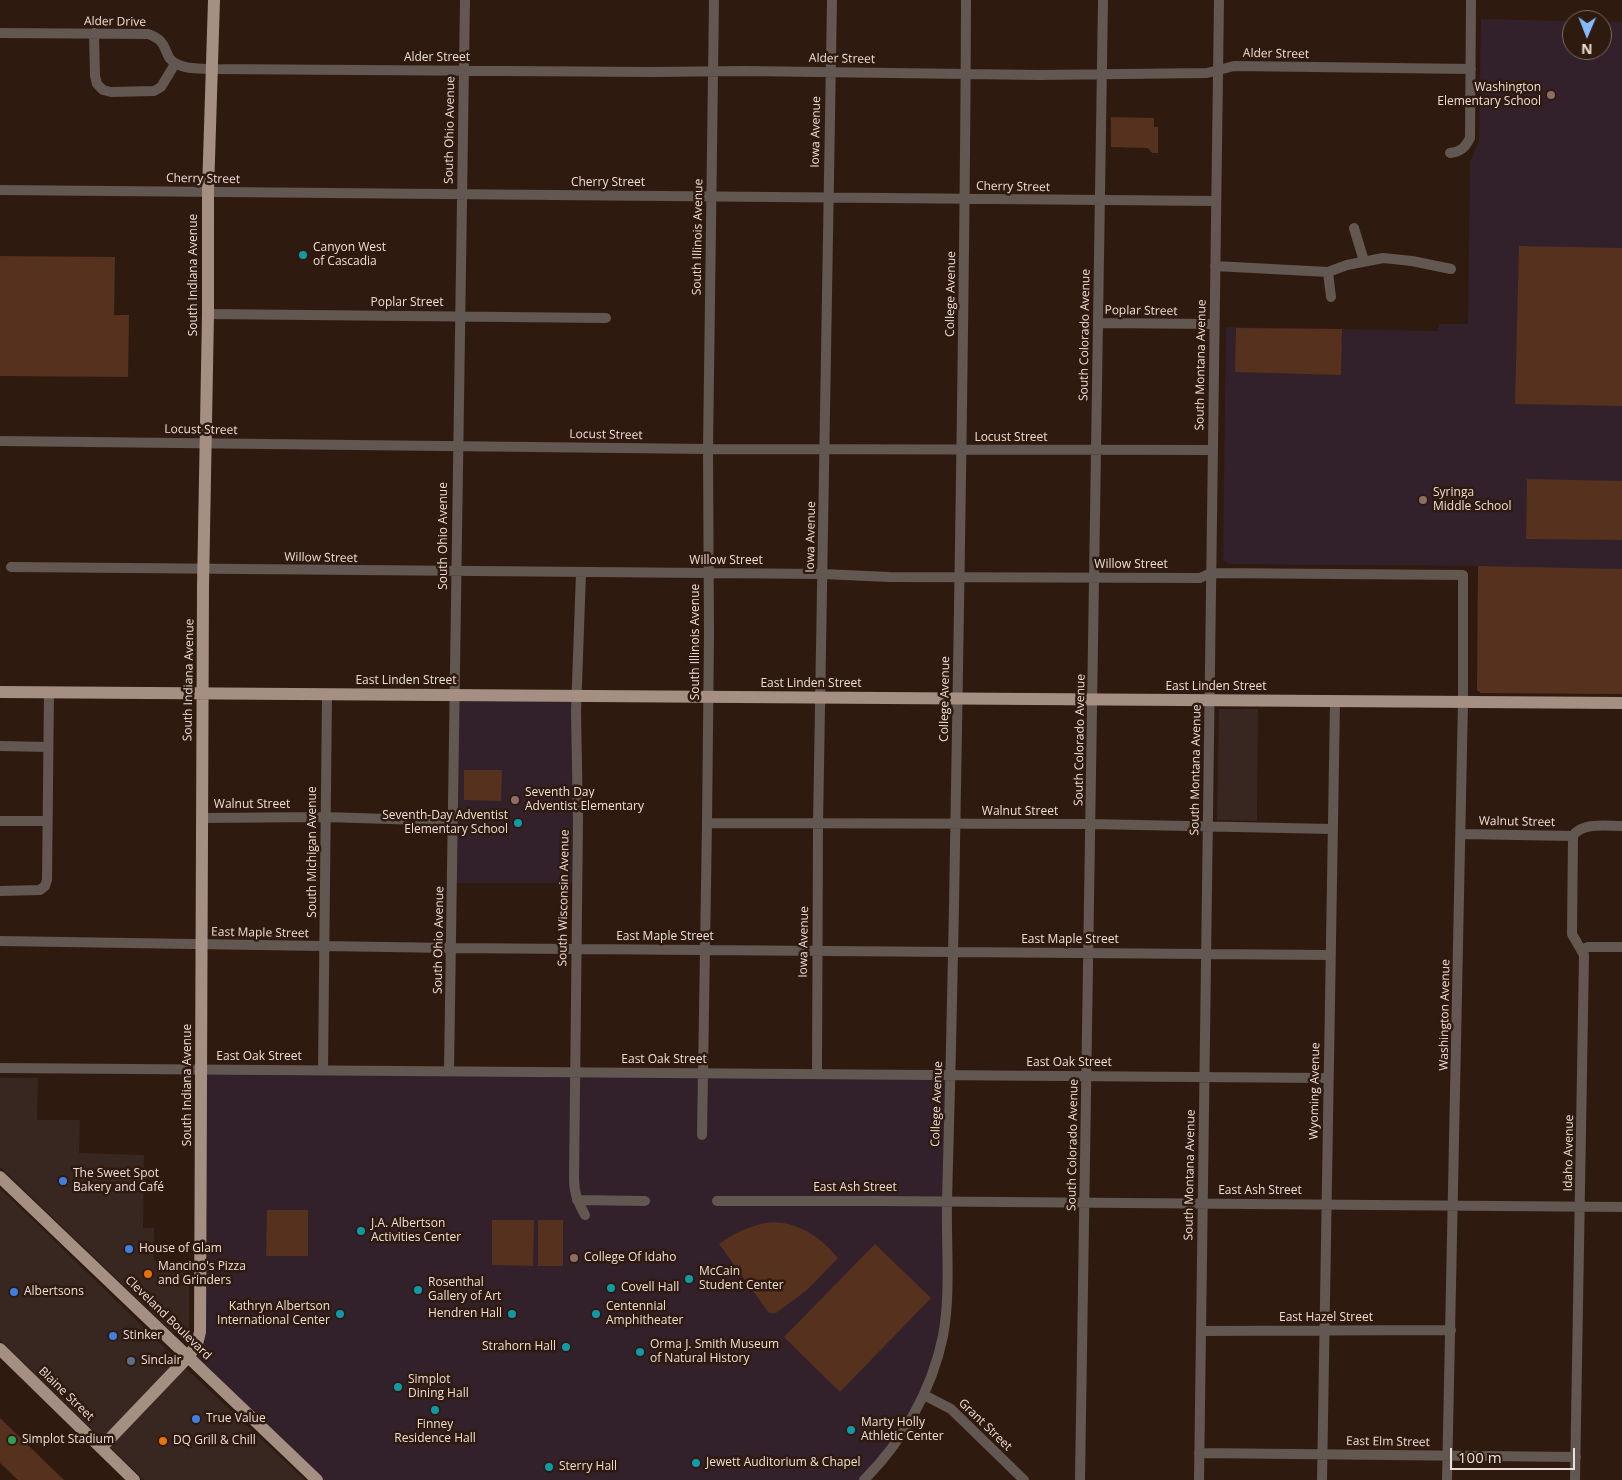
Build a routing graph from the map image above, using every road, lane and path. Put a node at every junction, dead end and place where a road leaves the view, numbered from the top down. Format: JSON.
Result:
{"nodes":[{"id":1,"x":214,"y":0,"type":"edge"},
{"id":2,"x":465,"y":0,"type":"edge"},
{"id":3,"x":714,"y":0,"type":"edge"},
{"id":4,"x":832,"y":0,"type":"edge"},
{"id":5,"x":966,"y":0,"type":"edge"},
{"id":6,"x":1103,"y":0,"type":"edge"},
{"id":7,"x":1219,"y":0,"type":"edge"},
{"id":8,"x":1472,"y":0,"type":"edge"},
{"id":9,"x":0,"y":33,"type":"edge"},
{"id":10,"x":94,"y":34,"type":"junction"},
{"id":11,"x":175,"y":64,"type":"junction"},
{"id":12,"x":212,"y":69,"type":"junction"},
{"id":13,"x":1471,"y":69,"type":"junction"},
{"id":14,"x":464,"y":70,"type":"junction"},
{"id":15,"x":1218,"y":70,"type":"junction"},
{"id":16,"x":712,"y":71,"type":"junction"},
{"id":17,"x":830,"y":72,"type":"junction"},
{"id":18,"x":1102,"y":73,"type":"junction"},
{"id":19,"x":966,"y":74,"type":"junction"},
{"id":20,"x":1450,"y":153,"type":"dead end"},
{"id":21,"x":0,"y":190,"type":"edge"},
{"id":22,"x":208,"y":191,"type":"junction"},
{"id":23,"x":462,"y":195,"type":"junction"},
{"id":24,"x":711,"y":196,"type":"junction"},
{"id":25,"x":828,"y":197,"type":"junction"},
{"id":26,"x":965,"y":199,"type":"junction"},
{"id":27,"x":1099,"y":200,"type":"junction"},
{"id":28,"x":1216,"y":201,"type":"junction"},
{"id":29,"x":1354,"y":228,"type":"dead end"},
{"id":30,"x":1364,"y":261,"type":"junction"},
{"id":31,"x":1215,"y":266,"type":"junction"},
{"id":32,"x":1451,"y":269,"type":"dead end"},
{"id":33,"x":1328,"y":272,"type":"junction"},
{"id":34,"x":1331,"y":297,"type":"dead end"},
{"id":35,"x":208,"y":314,"type":"junction"},
{"id":36,"x":460,"y":316,"type":"junction"},
{"id":37,"x":606,"y":318,"type":"dead end"},
{"id":38,"x":1098,"y":323,"type":"junction"},
{"id":39,"x":1214,"y":324,"type":"junction"},
{"id":40,"x":0,"y":441,"type":"edge"},
{"id":41,"x":206,"y":443,"type":"junction"},
{"id":42,"x":457,"y":445,"type":"junction"},
{"id":43,"x":708,"y":449,"type":"junction"},
{"id":44,"x":824,"y":449,"type":"junction"},
{"id":45,"x":961,"y":450,"type":"junction"},
{"id":46,"x":1096,"y":450,"type":"junction"},
{"id":47,"x":1212,"y":450,"type":"junction"},
{"id":48,"x":11,"y":567,"type":"dead end"},
{"id":49,"x":204,"y":569,"type":"junction"},
{"id":50,"x":456,"y":572,"type":"junction"},
{"id":51,"x":581,"y":573,"type":"junction"},
{"id":52,"x":1211,"y":573,"type":"junction"},
{"id":53,"x":709,"y":574,"type":"junction"},
{"id":54,"x":823,"y":574,"type":"junction"},
{"id":55,"x":1439,"y":574,"type":"joint"},
{"id":56,"x":959,"y":576,"type":"junction"},
{"id":57,"x":1095,"y":577,"type":"junction"},
{"id":58,"x":0,"y":692,"type":"edge"},
{"id":59,"x":49,"y":692,"type":"junction"},
{"id":60,"x":203,"y":694,"type":"junction"},
{"id":61,"x":326,"y":695,"type":"junction"},
{"id":62,"x":456,"y":695,"type":"junction"},
{"id":63,"x":577,"y":696,"type":"junction"},
{"id":64,"x":708,"y":697,"type":"junction"},
{"id":65,"x":820,"y":698,"type":"junction"},
{"id":66,"x":957,"y":699,"type":"junction"},
{"id":67,"x":1093,"y":700,"type":"junction"},
{"id":68,"x":1209,"y":700,"type":"junction"},
{"id":69,"x":1464,"y":701,"type":"junction"},
{"id":70,"x":1335,"y":702,"type":"junction"},
{"id":71,"x":1622,"y":703,"type":"edge"},
{"id":72,"x":0,"y":746,"type":"edge"},
{"id":73,"x":48,"y":747,"type":"junction"},
{"id":74,"x":325,"y":817,"type":"junction"},
{"id":75,"x":202,"y":818,"type":"junction"},
{"id":76,"x":0,"y":821,"type":"edge"},
{"id":77,"x":47,"y":821,"type":"junction"},
{"id":78,"x":453,"y":821,"type":"junction"},
{"id":79,"x":707,"y":823,"type":"junction"},
{"id":80,"x":955,"y":824,"type":"junction"},
{"id":81,"x":1091,"y":824,"type":"junction"},
{"id":82,"x":818,"y":825,"type":"junction"},
{"id":83,"x":1208,"y":826,"type":"junction"},
{"id":84,"x":1622,"y":826,"type":"edge"},
{"id":85,"x":1332,"y":829,"type":"junction"},
{"id":86,"x":1461,"y":834,"type":"junction"},
{"id":87,"x":1574,"y":834,"type":"junction"},
{"id":88,"x":0,"y":891,"type":"edge"},
{"id":89,"x":0,"y":941,"type":"edge"},
{"id":90,"x":201,"y":944,"type":"junction"},
{"id":91,"x":325,"y":946,"type":"junction"},
{"id":92,"x":451,"y":948,"type":"junction"},
{"id":93,"x":1622,"y":948,"type":"edge"},
{"id":94,"x":575,"y":949,"type":"junction"},
{"id":95,"x":705,"y":950,"type":"junction"},
{"id":96,"x":1582,"y":950,"type":"junction"},
{"id":97,"x":817,"y":951,"type":"junction"},
{"id":98,"x":953,"y":952,"type":"junction"},
{"id":99,"x":1089,"y":953,"type":"junction"},
{"id":100,"x":1206,"y":954,"type":"junction"},
{"id":101,"x":1330,"y":955,"type":"junction"},
{"id":102,"x":0,"y":1068,"type":"edge"},
{"id":103,"x":202,"y":1069,"type":"junction"},
{"id":104,"x":323,"y":1070,"type":"junction"},
{"id":105,"x":449,"y":1071,"type":"junction"},
{"id":106,"x":575,"y":1072,"type":"junction"},
{"id":107,"x":702,"y":1073,"type":"junction"},
{"id":108,"x":816,"y":1074,"type":"junction"},
{"id":109,"x":951,"y":1075,"type":"junction"},
{"id":110,"x":1087,"y":1076,"type":"junction"},
{"id":111,"x":1204,"y":1077,"type":"junction"},
{"id":112,"x":1328,"y":1078,"type":"junction"},
{"id":113,"x":702,"y":1135,"type":"dead end"},
{"id":114,"x":2,"y":1181,"type":"edge"},
{"id":115,"x":577,"y":1200,"type":"junction"},
{"id":116,"x":645,"y":1201,"type":"dead end"},
{"id":117,"x":717,"y":1201,"type":"dead end"},
{"id":118,"x":947,"y":1201,"type":"junction"},
{"id":119,"x":1085,"y":1202,"type":"junction"},
{"id":120,"x":1202,"y":1204,"type":"junction"},
{"id":121,"x":1327,"y":1204,"type":"junction"},
{"id":122,"x":1452,"y":1206,"type":"junction"},
{"id":123,"x":1580,"y":1206,"type":"junction"},
{"id":124,"x":1622,"y":1206,"type":"edge"},
{"id":125,"x":585,"y":1214,"type":"dead end"},
{"id":126,"x":1451,"y":1330,"type":"junction"},
{"id":127,"x":1201,"y":1331,"type":"junction"},
{"id":128,"x":1325,"y":1331,"type":"junction"},
{"id":129,"x":0,"y":1349,"type":"edge"},
{"id":130,"x":188,"y":1357,"type":"junction"},
{"id":131,"x":924,"y":1395,"type":"junction"},
{"id":132,"x":101,"y":1448,"type":"junction"},
{"id":133,"x":1199,"y":1452,"type":"junction"},
{"id":134,"x":1323,"y":1454,"type":"junction"},
{"id":135,"x":1448,"y":1456,"type":"junction"},
{"id":136,"x":1576,"y":1457,"type":"junction"},
{"id":137,"x":134,"y":1480,"type":"edge"},
{"id":138,"x":317,"y":1480,"type":"edge"},
{"id":139,"x":864,"y":1480,"type":"edge"},
{"id":140,"x":1024,"y":1480,"type":"edge"},
{"id":141,"x":1080,"y":1480,"type":"edge"},
{"id":142,"x":1199,"y":1480,"type":"edge"},
{"id":143,"x":1322,"y":1480,"type":"edge"},
{"id":144,"x":1447,"y":1480,"type":"edge"},
{"id":145,"x":1576,"y":1480,"type":"edge"}],
"edges":[{"from":1,"to":12,"type":"main road","name":"South Indiana Avenue"},
{"from":2,"to":14,"type":"street","name":"South Ohio Avenue"},
{"from":3,"to":16,"type":"street","name":"South Illinois Avenue"},
{"from":4,"to":17,"type":"street","name":"Iowa Avenue"},
{"from":5,"to":19,"type":"street","name":"College Avenue"},
{"from":6,"to":18,"type":"street","name":"South Colorado Avenue"},
{"from":7,"to":15,"type":"street","name":"South Montana Avenue"},
{"from":8,"to":13,"type":"street"},
{"from":9,"to":10,"type":"street","name":"Alder Drive"},
{"from":10,"to":11,"type":"street","name":"Alder Drive"},
{"from":10,"to":11,"type":"street"},
{"from":11,"to":12,"type":"street"},
{"from":12,"to":14,"type":"street","name":"Alder Street"},
{"from":12,"to":22,"type":"main road","name":"South Indiana Avenue"},
{"from":13,"to":15,"type":"street","name":"Alder Street"},
{"from":13,"to":20,"type":"street"},
{"from":14,"to":16,"type":"street","name":"Alder Street"},
{"from":14,"to":23,"type":"street","name":"South Ohio Avenue"},
{"from":15,"to":18,"type":"street","name":"Alder Street"},
{"from":15,"to":28,"type":"street","name":"South Montana Avenue"},
{"from":16,"to":17,"type":"street","name":"Alder Street"},
{"from":16,"to":24,"type":"street","name":"South Illinois Avenue"},
{"from":17,"to":19,"type":"street","name":"Alder Street"},
{"from":17,"to":25,"type":"street","name":"Iowa Avenue"},
{"from":18,"to":19,"type":"street","name":"Alder Street"},
{"from":18,"to":27,"type":"street","name":"South Colorado Avenue"},
{"from":19,"to":26,"type":"street","name":"College Avenue"},
{"from":21,"to":22,"type":"street","name":"Cherry Street"},
{"from":22,"to":23,"type":"street","name":"Cherry Street"},
{"from":22,"to":35,"type":"main road","name":"South Indiana Avenue"},
{"from":23,"to":24,"type":"street","name":"Cherry Street"},
{"from":23,"to":36,"type":"street","name":"South Ohio Avenue"},
{"from":24,"to":25,"type":"street","name":"Cherry Street"},
{"from":24,"to":43,"type":"street","name":"South Illinois Avenue"},
{"from":25,"to":26,"type":"street","name":"Cherry Street"},
{"from":25,"to":44,"type":"street","name":"Iowa Avenue"},
{"from":26,"to":27,"type":"street","name":"Cherry Street"},
{"from":26,"to":45,"type":"street","name":"College Avenue"},
{"from":27,"to":28,"type":"street","name":"Cherry Street"},
{"from":27,"to":38,"type":"street","name":"South Colorado Avenue"},
{"from":28,"to":31,"type":"street","name":"South Montana Avenue"},
{"from":29,"to":30,"type":"street"},
{"from":30,"to":32,"type":"street"},
{"from":30,"to":33,"type":"street"},
{"from":31,"to":33,"type":"street"},
{"from":31,"to":39,"type":"street","name":"South Montana Avenue"},
{"from":33,"to":34,"type":"street"},
{"from":35,"to":36,"type":"street","name":"Poplar Street"},
{"from":35,"to":41,"type":"main road","name":"South Indiana Avenue"},
{"from":36,"to":37,"type":"street","name":"Poplar Street"},
{"from":36,"to":42,"type":"street","name":"South Ohio Avenue"},
{"from":38,"to":39,"type":"street","name":"Poplar Street"},
{"from":38,"to":46,"type":"street","name":"South Colorado Avenue"},
{"from":39,"to":47,"type":"street","name":"South Montana Avenue"},
{"from":40,"to":41,"type":"street","name":"Locust Street"},
{"from":41,"to":42,"type":"street","name":"Locust Street"},
{"from":41,"to":49,"type":"main road","name":"South Indiana Avenue"},
{"from":42,"to":43,"type":"street","name":"Locust Street"},
{"from":42,"to":50,"type":"street","name":"South Ohio Avenue"},
{"from":43,"to":44,"type":"street","name":"Locust Street"},
{"from":43,"to":53,"type":"street","name":"South Illinois Avenue"},
{"from":44,"to":45,"type":"street","name":"Locust Street"},
{"from":44,"to":54,"type":"street","name":"Iowa Avenue"},
{"from":45,"to":46,"type":"street","name":"Locust Street"},
{"from":45,"to":56,"type":"street","name":"College Avenue"},
{"from":46,"to":47,"type":"street","name":"Locust Street"},
{"from":46,"to":57,"type":"street","name":"South Colorado Avenue"},
{"from":47,"to":52,"type":"street","name":"South Montana Avenue"},
{"from":48,"to":49,"type":"street","name":"Willow Street"},
{"from":49,"to":50,"type":"street","name":"Willow Street"},
{"from":49,"to":60,"type":"main road","name":"South Indiana Avenue"},
{"from":50,"to":51,"type":"street","name":"Willow Street"},
{"from":50,"to":62,"type":"street","name":"South Ohio Avenue"},
{"from":51,"to":53,"type":"street","name":"Willow Street"},
{"from":51,"to":63,"type":"street","name":"South Wisconsin Avenue"},
{"from":52,"to":55,"type":"street","name":"Willow Street"},
{"from":52,"to":57,"type":"street","name":"Willow Street"},
{"from":52,"to":68,"type":"street","name":"South Montana Avenue"},
{"from":53,"to":54,"type":"street","name":"Willow Street"},
{"from":53,"to":64,"type":"street","name":"South Illinois Avenue"},
{"from":54,"to":56,"type":"street","name":"Willow Street"},
{"from":54,"to":65,"type":"street","name":"Iowa Avenue"},
{"from":55,"to":69,"type":"street","name":"Washington Avenue"},
{"from":56,"to":57,"type":"street","name":"Willow Street"},
{"from":56,"to":66,"type":"street","name":"College Avenue"},
{"from":57,"to":67,"type":"street","name":"South Colorado Avenue"},
{"from":58,"to":59,"type":"main road","name":"East Linden Street"},
{"from":59,"to":60,"type":"main road","name":"East Linden Street"},
{"from":59,"to":73,"type":"street"},
{"from":60,"to":61,"type":"main road","name":"East Linden Street"},
{"from":60,"to":75,"type":"main road","name":"South Indiana Avenue"},
{"from":61,"to":62,"type":"main road","name":"East Linden Street"},
{"from":61,"to":74,"type":"street","name":"South Michigan Avenue"},
{"from":62,"to":63,"type":"main road","name":"East Linden Street"},
{"from":62,"to":78,"type":"street","name":"South Ohio Avenue"},
{"from":63,"to":64,"type":"main road","name":"East Linden Street"},
{"from":63,"to":94,"type":"street","name":"South Wisconsin Avenue"},
{"from":64,"to":65,"type":"main road","name":"East Linden Street"},
{"from":64,"to":79,"type":"street","name":"South Illinois Avenue"},
{"from":65,"to":66,"type":"main road","name":"East Linden Street"},
{"from":65,"to":82,"type":"street","name":"Iowa Avenue"},
{"from":66,"to":67,"type":"main road","name":"East Linden Street"},
{"from":66,"to":80,"type":"street","name":"College Avenue"},
{"from":67,"to":68,"type":"main road","name":"East Linden Street"},
{"from":67,"to":81,"type":"street","name":"South Colorado Avenue"},
{"from":68,"to":70,"type":"main road","name":"East Linden Street"},
{"from":68,"to":83,"type":"street","name":"South Montana Avenue"},
{"from":69,"to":70,"type":"main road","name":"East Linden Street"},
{"from":69,"to":71,"type":"main road","name":"East Linden Street"},
{"from":69,"to":86,"type":"street","name":"Washington Avenue"},
{"from":70,"to":85,"type":"street","name":"Wyoming Avenue"},
{"from":72,"to":73,"type":"street"},
{"from":73,"to":77,"type":"street"},
{"from":74,"to":75,"type":"street","name":"Walnut Street"},
{"from":74,"to":78,"type":"street","name":"Walnut Street"},
{"from":74,"to":91,"type":"street","name":"South Michigan Avenue"},
{"from":75,"to":90,"type":"main road","name":"South Indiana Avenue"},
{"from":76,"to":77,"type":"street"},
{"from":77,"to":88,"type":"street"},
{"from":78,"to":92,"type":"street","name":"South Ohio Avenue"},
{"from":79,"to":82,"type":"street","name":"Walnut Street"},
{"from":79,"to":95,"type":"street","name":"South Illinois Avenue"},
{"from":80,"to":81,"type":"street","name":"Walnut Street"},
{"from":80,"to":82,"type":"street","name":"Walnut Street"},
{"from":80,"to":98,"type":"street","name":"College Avenue"},
{"from":81,"to":83,"type":"street","name":"Walnut Street"},
{"from":81,"to":99,"type":"street","name":"South Colorado Avenue"},
{"from":82,"to":97,"type":"street","name":"Iowa Avenue"},
{"from":83,"to":85,"type":"street","name":"Walnut Street"},
{"from":83,"to":100,"type":"street","name":"South Montana Avenue"},
{"from":84,"to":87,"type":"street","name":"Walnut Street"},
{"from":85,"to":101,"type":"street","name":"Wyoming Avenue"},
{"from":86,"to":87,"type":"street","name":"Walnut Street"},
{"from":86,"to":122,"type":"street","name":"Washington Avenue"},
{"from":87,"to":96,"type":"street","name":"Idaho Avenue"},
{"from":89,"to":90,"type":"street","name":"East Maple Street"},
{"from":90,"to":91,"type":"street","name":"East Maple Street"},
{"from":90,"to":103,"type":"main road","name":"South Indiana Avenue"},
{"from":91,"to":92,"type":"street","name":"East Maple Street"},
{"from":91,"to":104,"type":"street","name":"South Michigan Avenue"},
{"from":92,"to":94,"type":"street","name":"East Maple Street"},
{"from":92,"to":105,"type":"street","name":"South Ohio Avenue"},
{"from":93,"to":96,"type":"street"},
{"from":94,"to":95,"type":"street","name":"East Maple Street"},
{"from":94,"to":106,"type":"street","name":"South Wisconsin Avenue"},
{"from":95,"to":97,"type":"street","name":"East Maple Street"},
{"from":95,"to":107,"type":"street","name":"South Illinois Avenue"},
{"from":96,"to":123,"type":"street","name":"Idaho Avenue"},
{"from":97,"to":98,"type":"street","name":"East Maple Street"},
{"from":97,"to":108,"type":"street","name":"Iowa Avenue"},
{"from":98,"to":99,"type":"street","name":"East Maple Street"},
{"from":98,"to":109,"type":"street","name":"College Avenue"},
{"from":99,"to":100,"type":"street","name":"East Maple Street"},
{"from":99,"to":110,"type":"street","name":"South Colorado Avenue"},
{"from":100,"to":101,"type":"street","name":"East Maple Street"},
{"from":100,"to":111,"type":"street","name":"South Montana Avenue"},
{"from":101,"to":112,"type":"street","name":"Wyoming Avenue"},
{"from":102,"to":103,"type":"street","name":"East Oak Street"},
{"from":103,"to":104,"type":"street","name":"East Oak Street"},
{"from":103,"to":130,"type":"main road","name":"South Indiana Avenue"},
{"from":104,"to":105,"type":"street","name":"East Oak Street"},
{"from":105,"to":106,"type":"street","name":"East Oak Street"},
{"from":106,"to":107,"type":"street","name":"East Oak Street"},
{"from":106,"to":115,"type":"street","name":"South Wisconsin Avenue"},
{"from":107,"to":108,"type":"street","name":"East Oak Street"},
{"from":107,"to":113,"type":"street","name":"South Illinois Avenue"},
{"from":108,"to":109,"type":"street","name":"East Oak Street"},
{"from":109,"to":110,"type":"street","name":"East Oak Street"},
{"from":109,"to":118,"type":"street","name":"College Avenue"},
{"from":110,"to":111,"type":"street","name":"East Oak Street"},
{"from":110,"to":119,"type":"street","name":"South Colorado Avenue"},
{"from":111,"to":112,"type":"street","name":"East Oak Street"},
{"from":111,"to":120,"type":"street","name":"South Montana Avenue"},
{"from":112,"to":121,"type":"street","name":"Wyoming Avenue"},
{"from":114,"to":130,"type":"main road","name":"Cleveland Boulevard"},
{"from":115,"to":116,"type":"street"},
{"from":115,"to":125,"type":"street"},
{"from":117,"to":118,"type":"street","name":"East Ash Street"},
{"from":118,"to":119,"type":"street","name":"East Ash Street"},
{"from":118,"to":131,"type":"street","name":"College Avenue"},
{"from":119,"to":120,"type":"street","name":"East Ash Street"},
{"from":119,"to":141,"type":"street","name":"South Colorado Avenue"},
{"from":120,"to":121,"type":"street","name":"East Ash Street"},
{"from":120,"to":127,"type":"street","name":"South Montana Avenue"},
{"from":121,"to":122,"type":"street","name":"East Ash Street"},
{"from":121,"to":128,"type":"street","name":"Wyoming Avenue"},
{"from":122,"to":123,"type":"street","name":"East Ash Street"},
{"from":122,"to":126,"type":"street","name":"Washington Avenue"},
{"from":123,"to":124,"type":"street","name":"East Ash Street"},
{"from":123,"to":136,"type":"street","name":"Idaho Avenue"},
{"from":126,"to":128,"type":"street","name":"East Hazel Street"},
{"from":126,"to":135,"type":"street","name":"Washington Avenue"},
{"from":127,"to":128,"type":"street","name":"East Hazel Street"},
{"from":127,"to":133,"type":"street","name":"South Montana Avenue"},
{"from":128,"to":134,"type":"street","name":"Wyoming Avenue"},
{"from":129,"to":132,"type":"main road","name":"Blaine Street"},
{"from":130,"to":132,"type":"main road","name":"South Indiana Avenue"},
{"from":130,"to":138,"type":"main road","name":"Cleveland Boulevard"},
{"from":131,"to":139,"type":"street","name":"College Avenue"},
{"from":131,"to":140,"type":"street","name":"Grant Street"},
{"from":132,"to":137,"type":"main road","name":"Blaine Street"},
{"from":133,"to":134,"type":"street","name":"East Elm Street"},
{"from":133,"to":142,"type":"street","name":"South Montana Avenue"},
{"from":134,"to":135,"type":"street","name":"East Elm Street"},
{"from":134,"to":143,"type":"street","name":"Wyoming Avenue"},
{"from":135,"to":136,"type":"street","name":"East Elm Street"},
{"from":135,"to":144,"type":"street","name":"Washington Avenue"},
{"from":136,"to":145,"type":"street","name":"Idaho Avenue"}]}
